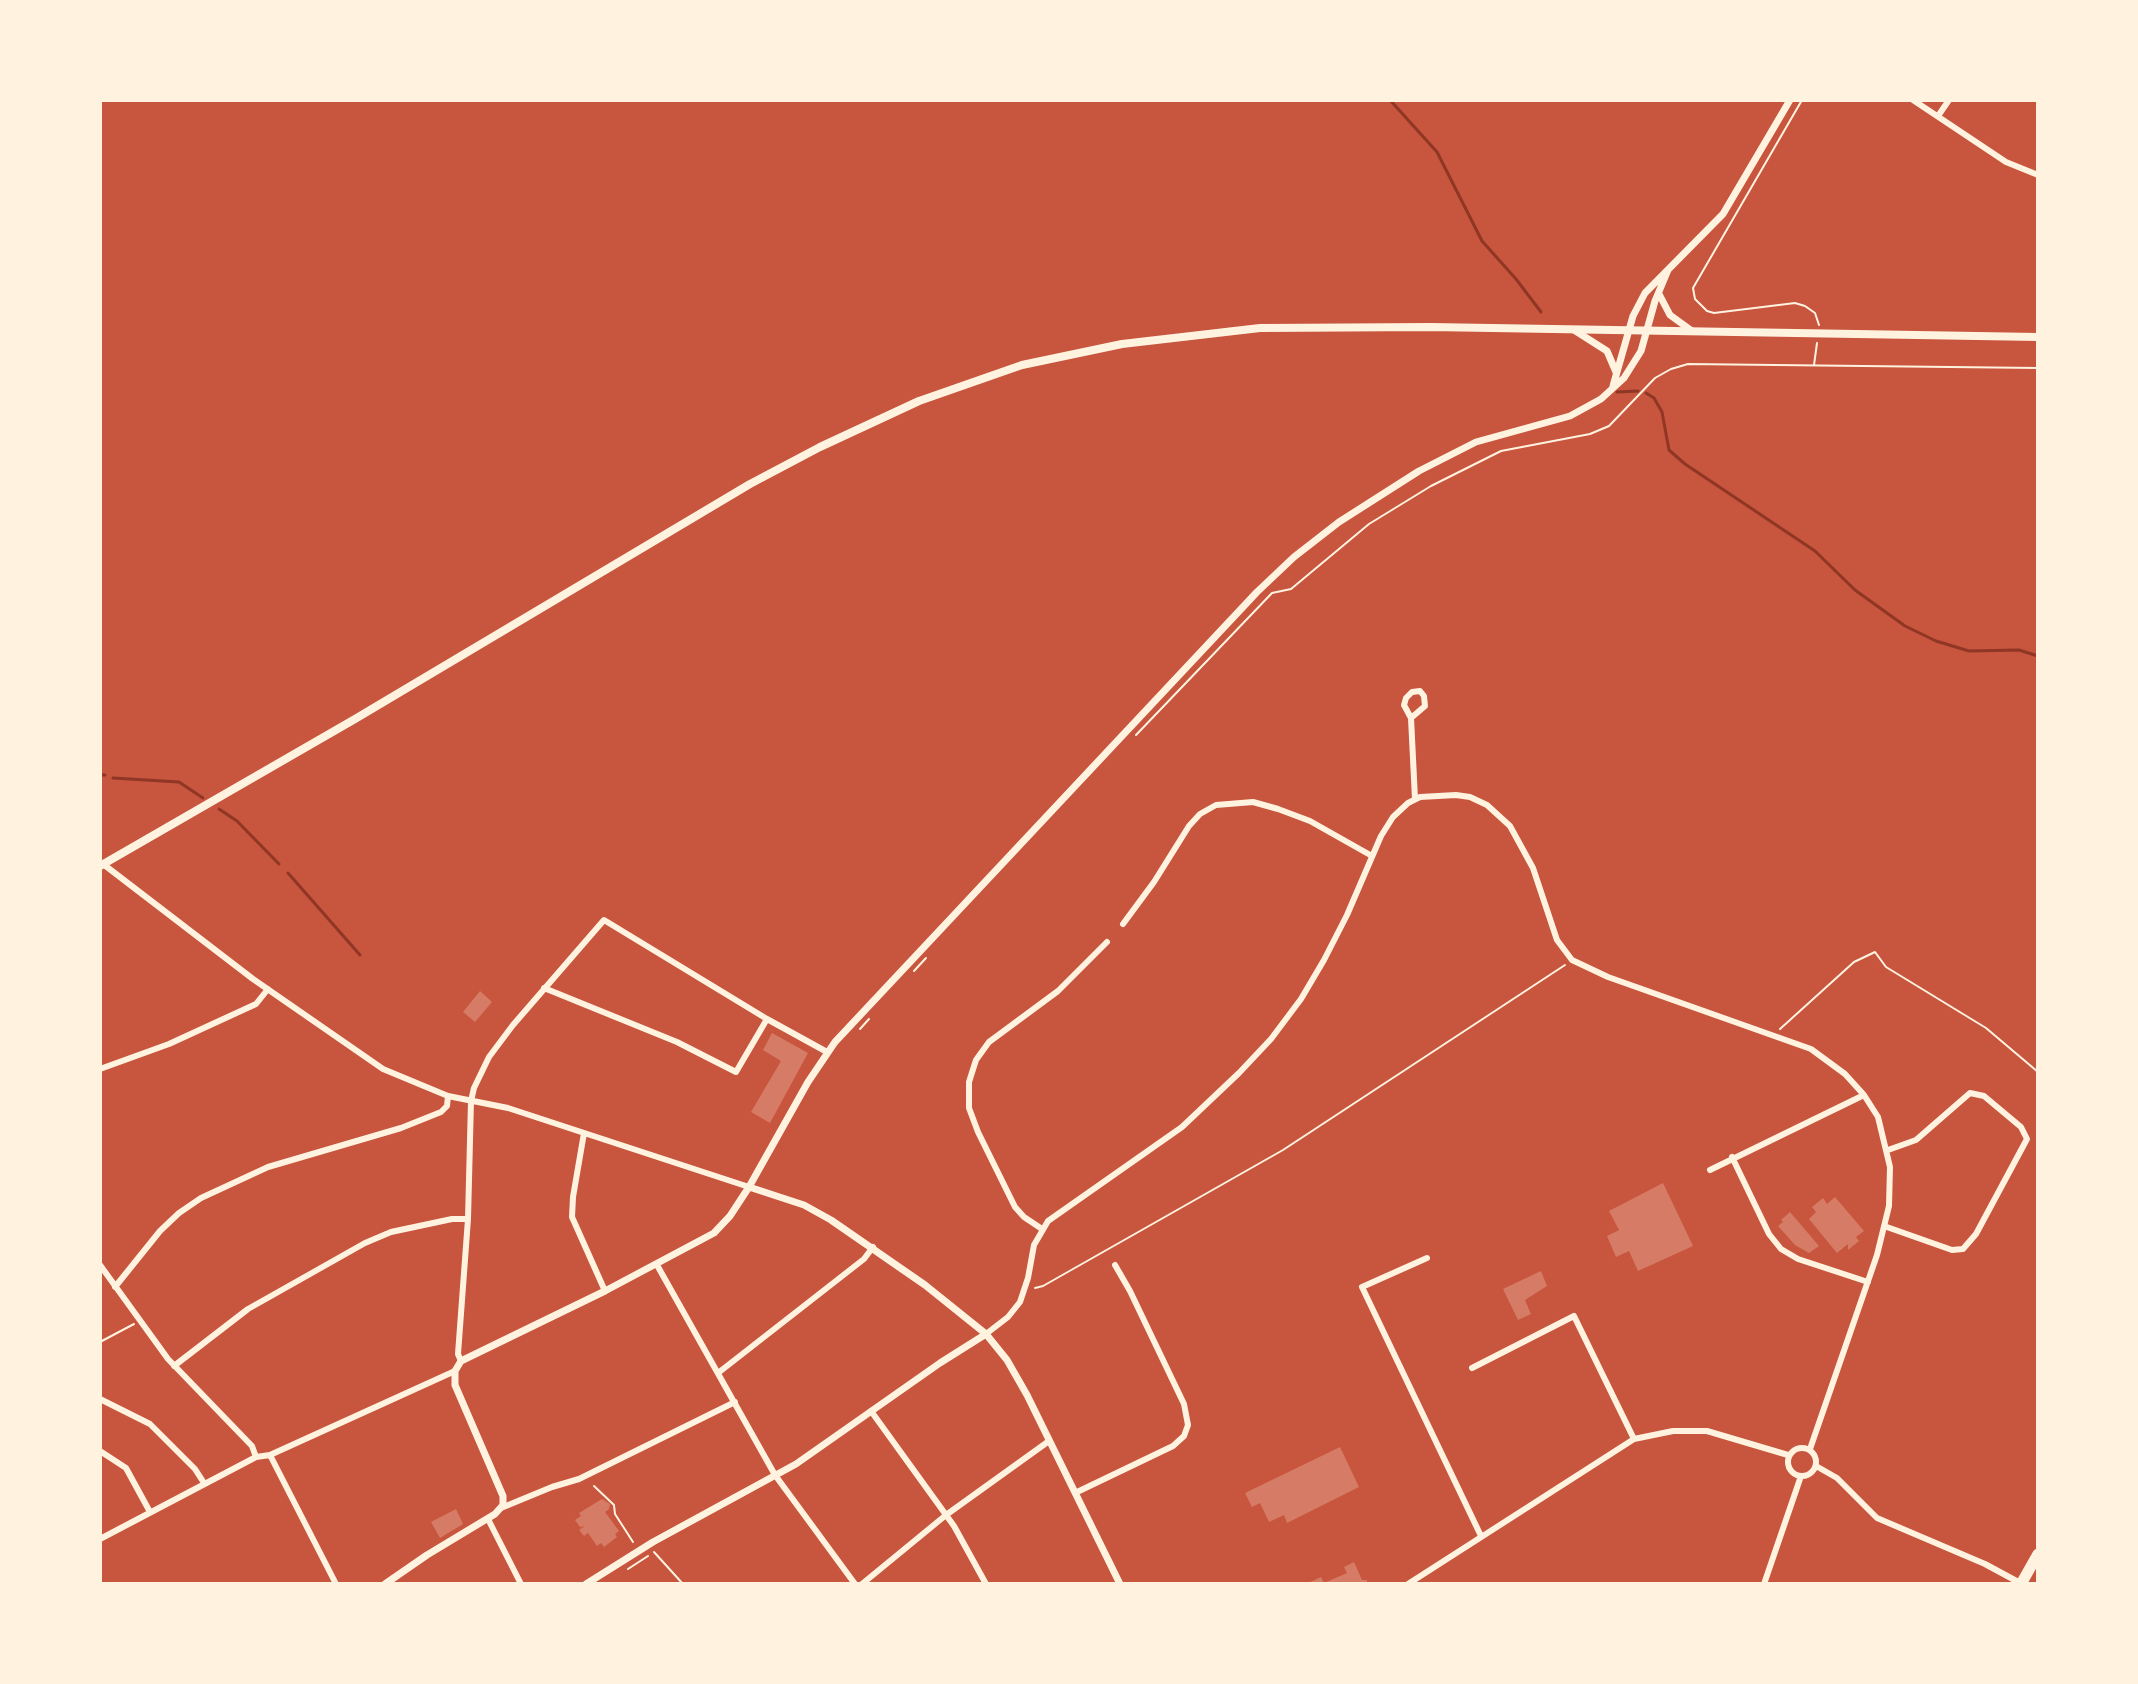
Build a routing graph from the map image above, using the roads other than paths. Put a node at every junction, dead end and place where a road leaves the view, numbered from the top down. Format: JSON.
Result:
{"nodes":[{"id":1,"x":1790,"y":100,"type":"edge"},
{"id":2,"x":1913,"y":100,"type":"edge"},
{"id":3,"x":1949,"y":100,"type":"edge"},
{"id":4,"x":1938,"y":116,"type":"junction"},
{"id":5,"x":2038,"y":175,"type":"edge"},
{"id":6,"x":1668,"y":270,"type":"junction"},
{"id":7,"x":1658,"y":292,"type":"junction"},
{"id":8,"x":1574,"y":330,"type":"junction"},
{"id":9,"x":1629,"y":331,"type":"junction"},
{"id":10,"x":1649,"y":331,"type":"junction"},
{"id":11,"x":1694,"y":332,"type":"junction"},
{"id":12,"x":2038,"y":337,"type":"edge"},
{"id":13,"x":1617,"y":374,"type":"junction"},
{"id":14,"x":1613,"y":387,"type":"junction"},
{"id":15,"x":1411,"y":718,"type":"dead end"},
{"id":16,"x":1415,"y":799,"type":"junction"},
{"id":17,"x":1372,"y":856,"type":"junction"},
{"id":18,"x":100,"y":864,"type":"edge"},
{"id":19,"x":1123,"y":924,"type":"dead end"},
{"id":20,"x":1107,"y":942,"type":"dead end"},
{"id":21,"x":544,"y":988,"type":"junction"},
{"id":22,"x":268,"y":989,"type":"junction"},
{"id":23,"x":767,"y":1019,"type":"junction"},
{"id":24,"x":827,"y":1052,"type":"junction"},
{"id":25,"x":100,"y":1069,"type":"edge"},
{"id":26,"x":1864,"y":1095,"type":"junction"},
{"id":27,"x":448,"y":1096,"type":"junction"},
{"id":28,"x":471,"y":1101,"type":"junction"},
{"id":29,"x":584,"y":1133,"type":"junction"},
{"id":30,"x":1888,"y":1150,"type":"junction"},
{"id":31,"x":1732,"y":1157,"type":"junction"},
{"id":32,"x":1710,"y":1170,"type":"dead end"},
{"id":33,"x":749,"y":1187,"type":"junction"},
{"id":34,"x":468,"y":1219,"type":"junction"},
{"id":35,"x":1884,"y":1226,"type":"junction"},
{"id":36,"x":1042,"y":1229,"type":"junction"},
{"id":37,"x":873,"y":1247,"type":"junction"},
{"id":38,"x":1427,"y":1258,"type":"dead end"},
{"id":39,"x":100,"y":1265,"type":"edge"},
{"id":40,"x":657,"y":1265,"type":"junction"},
{"id":41,"x":1115,"y":1265,"type":"dead end"},
{"id":42,"x":1868,"y":1282,"type":"junction"},
{"id":43,"x":115,"y":1287,"type":"junction"},
{"id":44,"x":605,"y":1291,"type":"junction"},
{"id":45,"x":986,"y":1334,"type":"junction"},
{"id":46,"x":464,"y":1359,"type":"junction"},
{"id":47,"x":174,"y":1366,"type":"junction"},
{"id":48,"x":1472,"y":1368,"type":"dead end"},
{"id":49,"x":455,"y":1371,"type":"junction"},
{"id":50,"x":718,"y":1373,"type":"junction"},
{"id":51,"x":100,"y":1399,"type":"edge"},
{"id":52,"x":735,"y":1402,"type":"junction"},
{"id":53,"x":871,"y":1411,"type":"junction"},
{"id":54,"x":1634,"y":1439,"type":"junction"},
{"id":55,"x":1049,"y":1441,"type":"junction"},
{"id":56,"x":1810,"y":1449,"type":"junction"},
{"id":57,"x":100,"y":1451,"type":"edge"},
{"id":58,"x":270,"y":1455,"type":"junction"},
{"id":59,"x":1788,"y":1455,"type":"junction"},
{"id":60,"x":256,"y":1457,"type":"junction"},
{"id":61,"x":1816,"y":1466,"type":"junction"},
{"id":62,"x":775,"y":1475,"type":"junction"},
{"id":63,"x":1801,"y":1476,"type":"junction"},
{"id":64,"x":204,"y":1483,"type":"junction"},
{"id":65,"x":1075,"y":1493,"type":"junction"},
{"id":66,"x":501,"y":1508,"type":"junction"},
{"id":67,"x":150,"y":1512,"type":"junction"},
{"id":68,"x":946,"y":1515,"type":"junction"},
{"id":69,"x":488,"y":1519,"type":"junction"},
{"id":70,"x":100,"y":1529,"type":"edge"},
{"id":71,"x":1481,"y":1536,"type":"junction"},
{"id":72,"x":102,"y":1538,"type":"edge"},
{"id":73,"x":2038,"y":1554,"type":"edge"},
{"id":74,"x":2023,"y":1581,"type":"edge"},
{"id":75,"x":336,"y":1584,"type":"edge"},
{"id":76,"x":385,"y":1584,"type":"edge"},
{"id":77,"x":521,"y":1584,"type":"edge"},
{"id":78,"x":586,"y":1584,"type":"edge"},
{"id":79,"x":855,"y":1584,"type":"edge"},
{"id":80,"x":862,"y":1584,"type":"edge"},
{"id":81,"x":986,"y":1584,"type":"edge"},
{"id":82,"x":1120,"y":1584,"type":"edge"},
{"id":83,"x":1408,"y":1584,"type":"edge"},
{"id":84,"x":1764,"y":1584,"type":"edge"}],
"edges":[{"from":1,"to":6,"type":"street"},
{"from":2,"to":4,"type":"street"},
{"from":3,"to":4,"type":"street"},
{"from":4,"to":5,"type":"street"},
{"from":6,"to":7,"type":"street"},
{"from":6,"to":9,"type":"street"},
{"from":7,"to":10,"type":"street"},
{"from":7,"to":11,"type":"street"},
{"from":8,"to":9,"type":"main road"},
{"from":8,"to":13,"type":"street"},
{"from":8,"to":18,"type":"main road"},
{"from":9,"to":10,"type":"main road"},
{"from":9,"to":13,"type":"street"},
{"from":10,"to":11,"type":"main road"},
{"from":10,"to":14,"type":"street"},
{"from":11,"to":12,"type":"main road"},
{"from":13,"to":14,"type":"street"},
{"from":14,"to":24,"type":"street"},
{"from":15,"to":16,"type":"street"},
{"from":16,"to":17,"type":"street"},
{"from":16,"to":26,"type":"street"},
{"from":17,"to":19,"type":"street"},
{"from":17,"to":36,"type":"street"},
{"from":18,"to":22,"type":"street"},
{"from":20,"to":36,"type":"street"},
{"from":21,"to":23,"type":"street"},
{"from":21,"to":23,"type":"street"},
{"from":21,"to":28,"type":"street"},
{"from":22,"to":25,"type":"street"},
{"from":22,"to":27,"type":"street"},
{"from":23,"to":24,"type":"street"},
{"from":24,"to":33,"type":"street"},
{"from":26,"to":30,"type":"street"},
{"from":26,"to":31,"type":"street"},
{"from":27,"to":28,"type":"street"},
{"from":27,"to":43,"type":"street"},
{"from":28,"to":29,"type":"street"},
{"from":28,"to":34,"type":"street"},
{"from":29,"to":33,"type":"street"},
{"from":29,"to":44,"type":"street"},
{"from":30,"to":35,"type":"street"},
{"from":30,"to":35,"type":"street"},
{"from":31,"to":32,"type":"street"},
{"from":31,"to":42,"type":"street"},
{"from":33,"to":37,"type":"street"},
{"from":33,"to":40,"type":"street"},
{"from":34,"to":46,"type":"street"},
{"from":34,"to":47,"type":"street"},
{"from":35,"to":42,"type":"street"},
{"from":36,"to":45,"type":"street"},
{"from":37,"to":45,"type":"street"},
{"from":37,"to":50,"type":"street"},
{"from":38,"to":71,"type":"street"},
{"from":39,"to":43,"type":"street"},
{"from":40,"to":44,"type":"street"},
{"from":40,"to":50,"type":"street"},
{"from":41,"to":65,"type":"street"},
{"from":42,"to":56,"type":"street"},
{"from":43,"to":47,"type":"street"},
{"from":44,"to":46,"type":"street"},
{"from":45,"to":53,"type":"street"},
{"from":45,"to":55,"type":"street"},
{"from":46,"to":49,"type":"street"},
{"from":47,"to":60,"type":"street"},
{"from":48,"to":54,"type":"street"},
{"from":49,"to":58,"type":"street"},
{"from":49,"to":66,"type":"street"},
{"from":50,"to":52,"type":"street"},
{"from":51,"to":64,"type":"street"},
{"from":52,"to":62,"type":"street"},
{"from":52,"to":66,"type":"street"},
{"from":53,"to":62,"type":"street"},
{"from":53,"to":68,"type":"street"},
{"from":54,"to":59,"type":"street"},
{"from":54,"to":71,"type":"street"},
{"from":55,"to":65,"type":"street"},
{"from":55,"to":68,"type":"street"},
{"from":56,"to":59,"type":"street"},
{"from":56,"to":61,"type":"street"},
{"from":57,"to":67,"type":"street"},
{"from":58,"to":60,"type":"street"},
{"from":58,"to":75,"type":"street"},
{"from":59,"to":63,"type":"street"},
{"from":60,"to":64,"type":"street"},
{"from":61,"to":63,"type":"street"},
{"from":61,"to":74,"type":"street"},
{"from":62,"to":78,"type":"street"},
{"from":62,"to":79,"type":"street"},
{"from":63,"to":84,"type":"street"},
{"from":64,"to":67,"type":"street"},
{"from":65,"to":82,"type":"street"},
{"from":66,"to":69,"type":"street"},
{"from":67,"to":72,"type":"street"},
{"from":68,"to":80,"type":"street"},
{"from":68,"to":81,"type":"street"},
{"from":69,"to":76,"type":"street"},
{"from":69,"to":77,"type":"street"},
{"from":70,"to":72,"type":"street"},
{"from":71,"to":83,"type":"street"},
{"from":73,"to":74,"type":"highway"}]}
